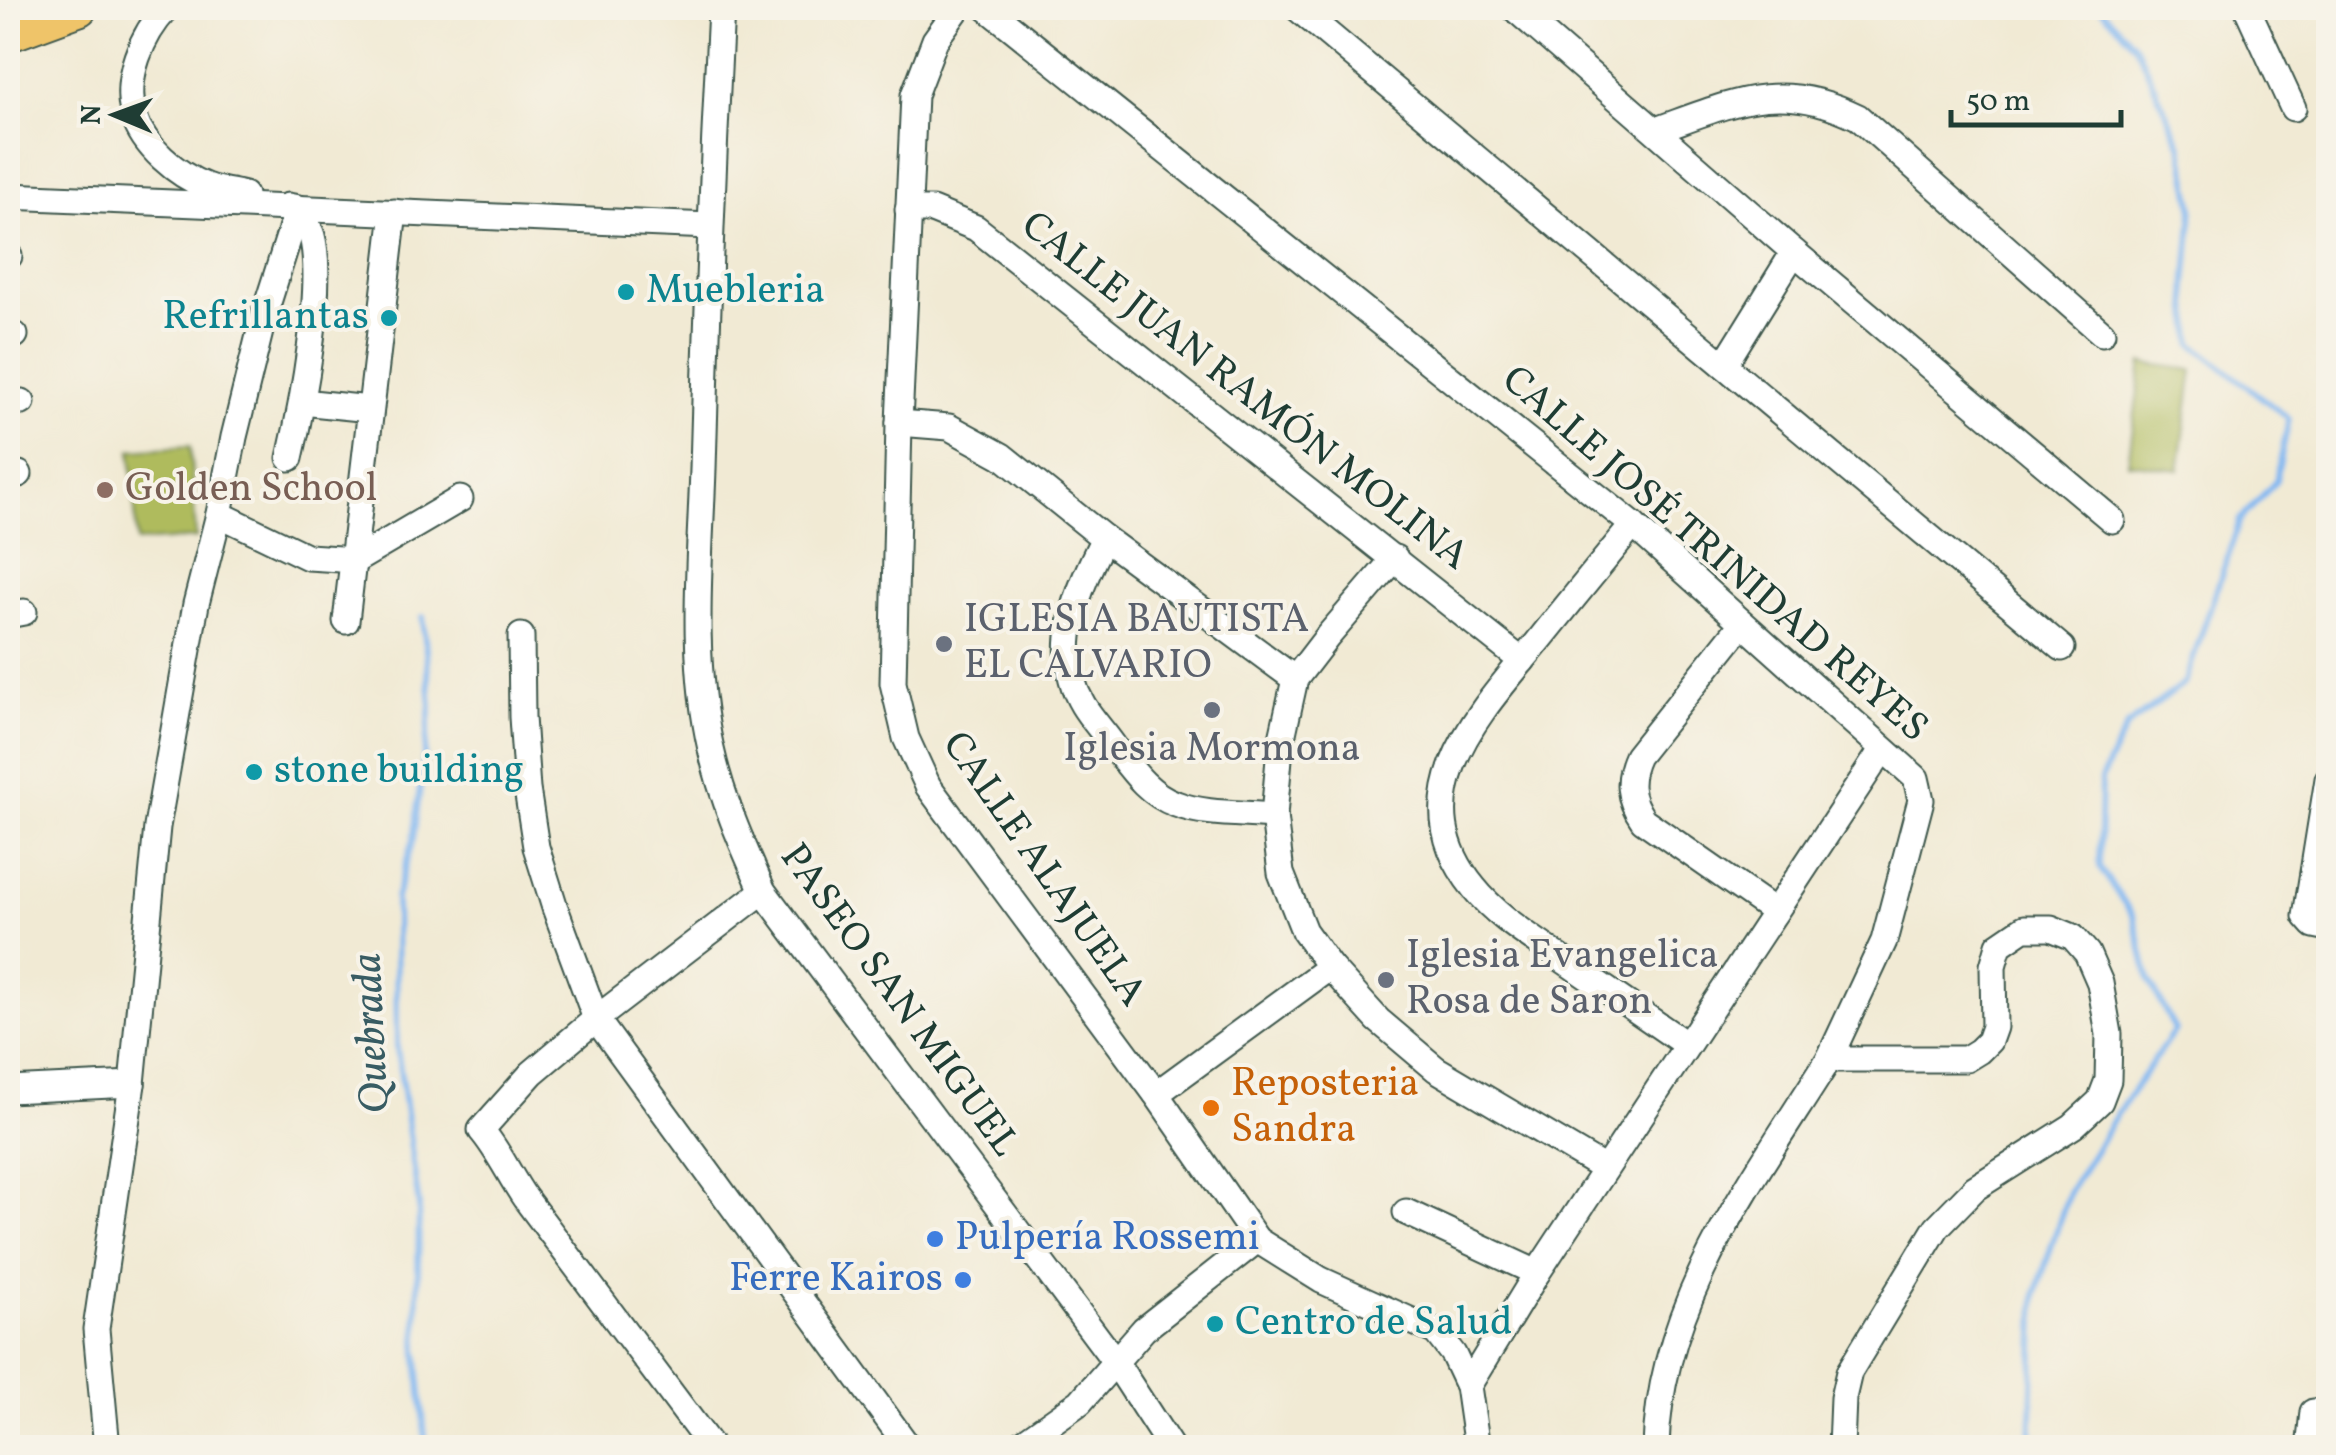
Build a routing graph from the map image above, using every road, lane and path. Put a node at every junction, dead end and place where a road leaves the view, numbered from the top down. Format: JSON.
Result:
{"nodes":[{"id":1,"x":79,"y":8,"type":"edge"},
{"id":2,"x":167,"y":8,"type":"edge"},
{"id":3,"x":721,"y":8,"type":"edge"},
{"id":4,"x":958,"y":8,"type":"edge"},
{"id":5,"x":987,"y":8,"type":"edge"},
{"id":6,"x":1298,"y":8,"type":"edge"},
{"id":7,"x":1514,"y":8,"type":"edge"},
{"id":8,"x":2246,"y":8,"type":"edge"},
{"id":9,"x":8,"y":34,"type":"edge"},
{"id":10,"x":2293,"y":108,"type":"dead end"},
{"id":11,"x":1656,"y":130,"type":"junction"},
{"id":12,"x":8,"y":196,"type":"edge"},
{"id":13,"x":298,"y":208,"type":"junction"},
{"id":14,"x":908,"y":210,"type":"junction"},
{"id":15,"x":394,"y":212,"type":"junction"},
{"id":16,"x":710,"y":226,"type":"junction"},
{"id":17,"x":1794,"y":252,"type":"junction"},
{"id":18,"x":2102,"y":333,"type":"dead end"},
{"id":19,"x":1724,"y":365,"type":"junction"},
{"id":20,"x":302,"y":402,"type":"junction"},
{"id":21,"x":370,"y":409,"type":"junction"},
{"id":22,"x":899,"y":422,"type":"junction"},
{"id":23,"x":290,"y":458,"type":"dead end"},
{"id":24,"x":460,"y":499,"type":"dead end"},
{"id":25,"x":220,"y":514,"type":"junction"},
{"id":26,"x":2112,"y":520,"type":"dead end"},
{"id":27,"x":1633,"y":525,"type":"junction"},
{"id":28,"x":1104,"y":538,"type":"junction"},
{"id":29,"x":1395,"y":558,"type":"junction"},
{"id":30,"x":356,"y":560,"type":"junction"},
{"id":31,"x":346,"y":622,"type":"dead end"},
{"id":32,"x":1742,"y":624,"type":"junction"},
{"id":33,"x":521,"y":636,"type":"dead end"},
{"id":34,"x":2062,"y":648,"type":"dead end"},
{"id":35,"x":1522,"y":661,"type":"junction"},
{"id":36,"x":1295,"y":679,"type":"junction"},
{"id":37,"x":1882,"y":750,"type":"junction"},
{"id":38,"x":2328,"y":779,"type":"edge"},
{"id":39,"x":1274,"y":816,"type":"junction"},
{"id":40,"x":763,"y":891,"type":"junction"},
{"id":41,"x":1775,"y":912,"type":"junction"},
{"id":42,"x":2328,"y":924,"type":"edge"},
{"id":43,"x":1330,"y":967,"type":"junction"},
{"id":44,"x":596,"y":1019,"type":"junction"},
{"id":45,"x":1687,"y":1045,"type":"junction"},
{"id":46,"x":1830,"y":1058,"type":"junction"},
{"id":47,"x":132,"y":1084,"type":"junction"},
{"id":48,"x":8,"y":1090,"type":"edge"},
{"id":49,"x":1156,"y":1094,"type":"junction"},
{"id":50,"x":1605,"y":1170,"type":"junction"},
{"id":51,"x":1406,"y":1212,"type":"dead end"},
{"id":52,"x":1257,"y":1240,"type":"junction"},
{"id":53,"x":1537,"y":1273,"type":"junction"},
{"id":54,"x":1114,"y":1360,"type":"junction"},
{"id":55,"x":1468,"y":1386,"type":"junction"},
{"id":56,"x":2314,"y":1412,"type":"dead end"},
{"id":57,"x":106,"y":1448,"type":"edge"},
{"id":58,"x":712,"y":1448,"type":"edge"},
{"id":59,"x":909,"y":1448,"type":"edge"},
{"id":60,"x":1015,"y":1448,"type":"edge"},
{"id":61,"x":1172,"y":1448,"type":"edge"},
{"id":62,"x":1476,"y":1448,"type":"edge"},
{"id":63,"x":1656,"y":1448,"type":"edge"},
{"id":64,"x":1841,"y":1448,"type":"edge"},
{"id":65,"x":2310,"y":1448,"type":"edge"}],
"edges":[{"from":1,"to":9,"type":"highway"},
{"from":2,"to":13,"type":"street"},
{"from":3,"to":16,"type":"street","name":"PASEO SAN MIGUEL"},
{"from":4,"to":14,"type":"street","name":"CALLE ALAJUELA"},
{"from":5,"to":27,"type":"street","name":"CALLE JOSÉ TRINIDAD REYES"},
{"from":6,"to":19,"type":"street"},
{"from":7,"to":11,"type":"street"},
{"from":8,"to":10,"type":"street"},
{"from":11,"to":17,"type":"street"},
{"from":11,"to":18,"type":"street"},
{"from":12,"to":13,"type":"street"},
{"from":13,"to":15,"type":"street"},
{"from":13,"to":20,"type":"street"},
{"from":13,"to":25,"type":"street"},
{"from":14,"to":22,"type":"street","name":"CALLE ALAJUELA"},
{"from":14,"to":29,"type":"street","name":"CALLE JUAN RAMÓN MOLINA"},
{"from":15,"to":16,"type":"street"},
{"from":15,"to":21,"type":"street"},
{"from":16,"to":40,"type":"street","name":"PASEO SAN MIGUEL"},
{"from":17,"to":19,"type":"street"},
{"from":17,"to":26,"type":"street"},
{"from":19,"to":34,"type":"street"},
{"from":20,"to":21,"type":"street"},
{"from":20,"to":23,"type":"street"},
{"from":21,"to":30,"type":"street"},
{"from":22,"to":28,"type":"street"},
{"from":22,"to":49,"type":"street","name":"CALLE ALAJUELA"},
{"from":24,"to":30,"type":"street"},
{"from":25,"to":30,"type":"street"},
{"from":25,"to":47,"type":"street"},
{"from":27,"to":32,"type":"street","name":"CALLE JOSÉ TRINIDAD REYES"},
{"from":27,"to":35,"type":"street"},
{"from":28,"to":36,"type":"street"},
{"from":28,"to":39,"type":"street"},
{"from":29,"to":35,"type":"street","name":"CALLE JUAN RAMÓN MOLINA"},
{"from":29,"to":36,"type":"street"},
{"from":30,"to":31,"type":"street"},
{"from":32,"to":37,"type":"street","name":"CALLE JOSÉ TRINIDAD REYES"},
{"from":32,"to":41,"type":"street"},
{"from":33,"to":44,"type":"street"},
{"from":35,"to":45,"type":"street"},
{"from":36,"to":39,"type":"street"},
{"from":37,"to":41,"type":"street"},
{"from":37,"to":46,"type":"street","name":"CALLE JOSÉ TRINIDAD REYES"},
{"from":38,"to":42,"type":"street"},
{"from":39,"to":43,"type":"street"},
{"from":40,"to":44,"type":"street"},
{"from":40,"to":54,"type":"street","name":"PASEO SAN MIGUEL"},
{"from":41,"to":45,"type":"street"},
{"from":43,"to":49,"type":"street"},
{"from":43,"to":50,"type":"street"},
{"from":44,"to":58,"type":"street"},
{"from":44,"to":59,"type":"street"},
{"from":45,"to":50,"type":"street"},
{"from":46,"to":63,"type":"street","name":"CALLE JOSÉ TRINIDAD REYES"},
{"from":46,"to":64,"type":"street"},
{"from":47,"to":48,"type":"street"},
{"from":47,"to":57,"type":"street"},
{"from":49,"to":52,"type":"street","name":"CALLE ALAJUELA"},
{"from":50,"to":53,"type":"street"},
{"from":51,"to":53,"type":"street"},
{"from":52,"to":54,"type":"street"},
{"from":52,"to":55,"type":"street","name":"CALLE ALAJUELA"},
{"from":53,"to":55,"type":"street"},
{"from":54,"to":60,"type":"street"},
{"from":54,"to":61,"type":"street","name":"PASEO SAN MIGUEL"},
{"from":55,"to":62,"type":"street"},
{"from":56,"to":65,"type":"street"}]}
